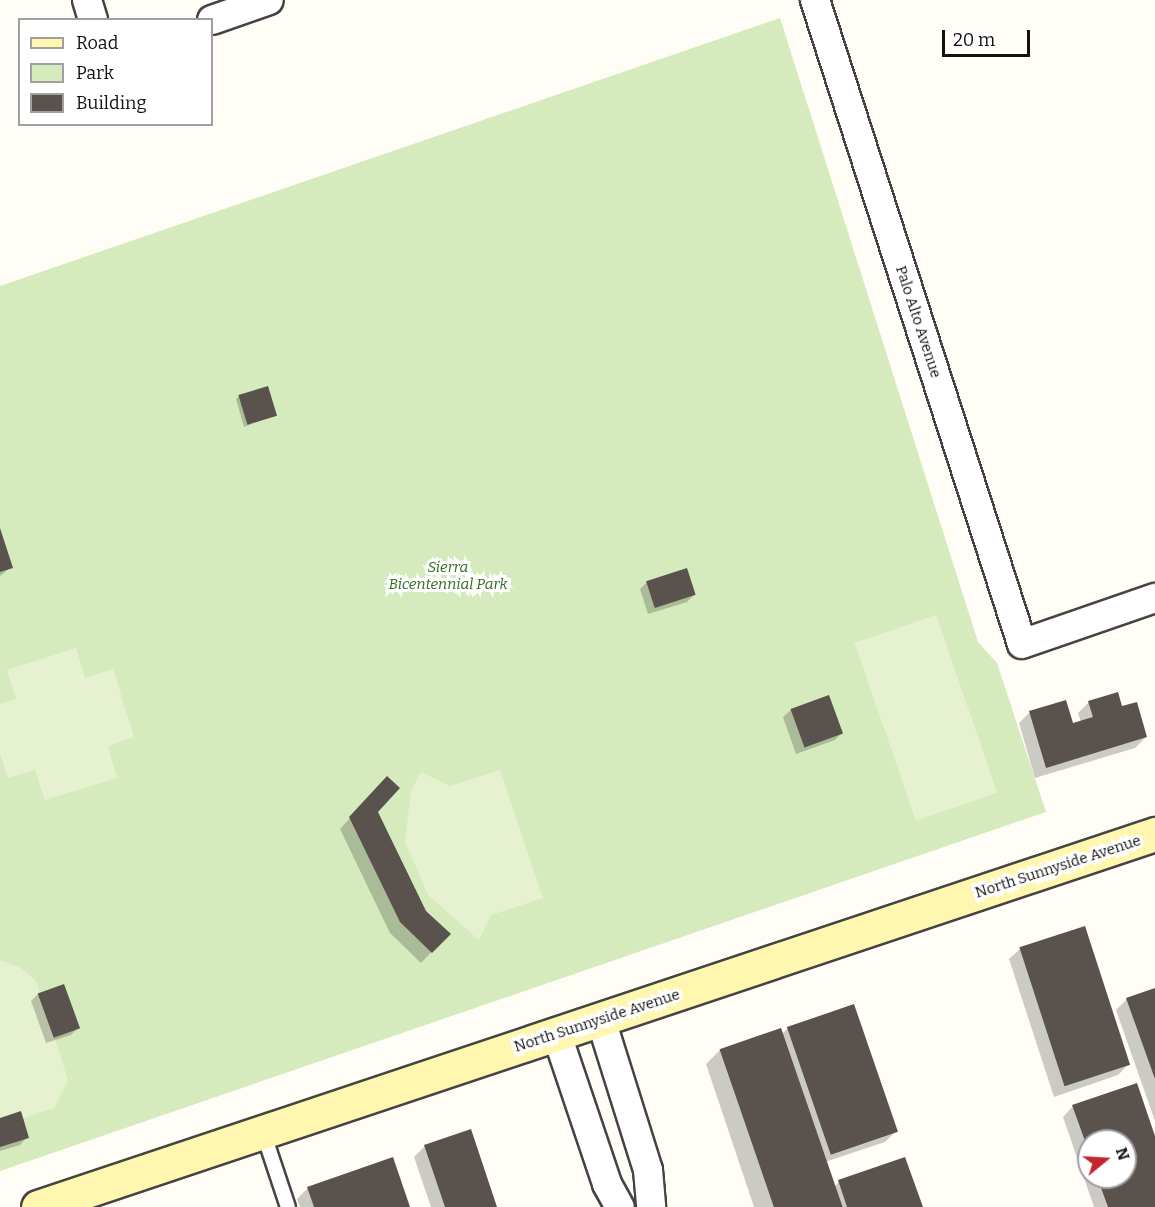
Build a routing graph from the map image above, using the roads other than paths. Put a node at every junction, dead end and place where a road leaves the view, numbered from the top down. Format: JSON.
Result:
{"nodes":[{"id":1,"x":87,"y":0,"type":"edge"},
{"id":2,"x":269,"y":0,"type":"edge"},
{"id":3,"x":814,"y":0,"type":"edge"},
{"id":4,"x":92,"y":18,"type":"edge"},
{"id":5,"x":213,"y":20,"type":"edge"},
{"id":6,"x":1155,"y":598,"type":"edge"},
{"id":7,"x":1155,"y":834,"type":"edge"},
{"id":8,"x":601,"y":1020,"type":"junction"},
{"id":9,"x":556,"y":1035,"type":"junction"},
{"id":10,"x":263,"y":1132,"type":"junction"},
{"id":11,"x":38,"y":1207,"type":"edge"},
{"id":12,"x":288,"y":1207,"type":"edge"},
{"id":13,"x":620,"y":1207,"type":"edge"},
{"id":14,"x":651,"y":1207,"type":"edge"}],
"edges":[{"from":1,"to":4,"type":"street"},
{"from":2,"to":5,"type":"street"},
{"from":3,"to":6,"type":"street","name":"Palo Alto Avenue"},
{"from":7,"to":8,"type":"main road","name":"North Sunnyside Avenue"},
{"from":8,"to":9,"type":"main road","name":"North Sunnyside Avenue"},
{"from":8,"to":14,"type":"street"},
{"from":9,"to":10,"type":"main road","name":"North Sunnyside Avenue"},
{"from":9,"to":13,"type":"street"},
{"from":10,"to":11,"type":"main road","name":"North Sunnyside Avenue"},
{"from":10,"to":12,"type":"lane"}]}
